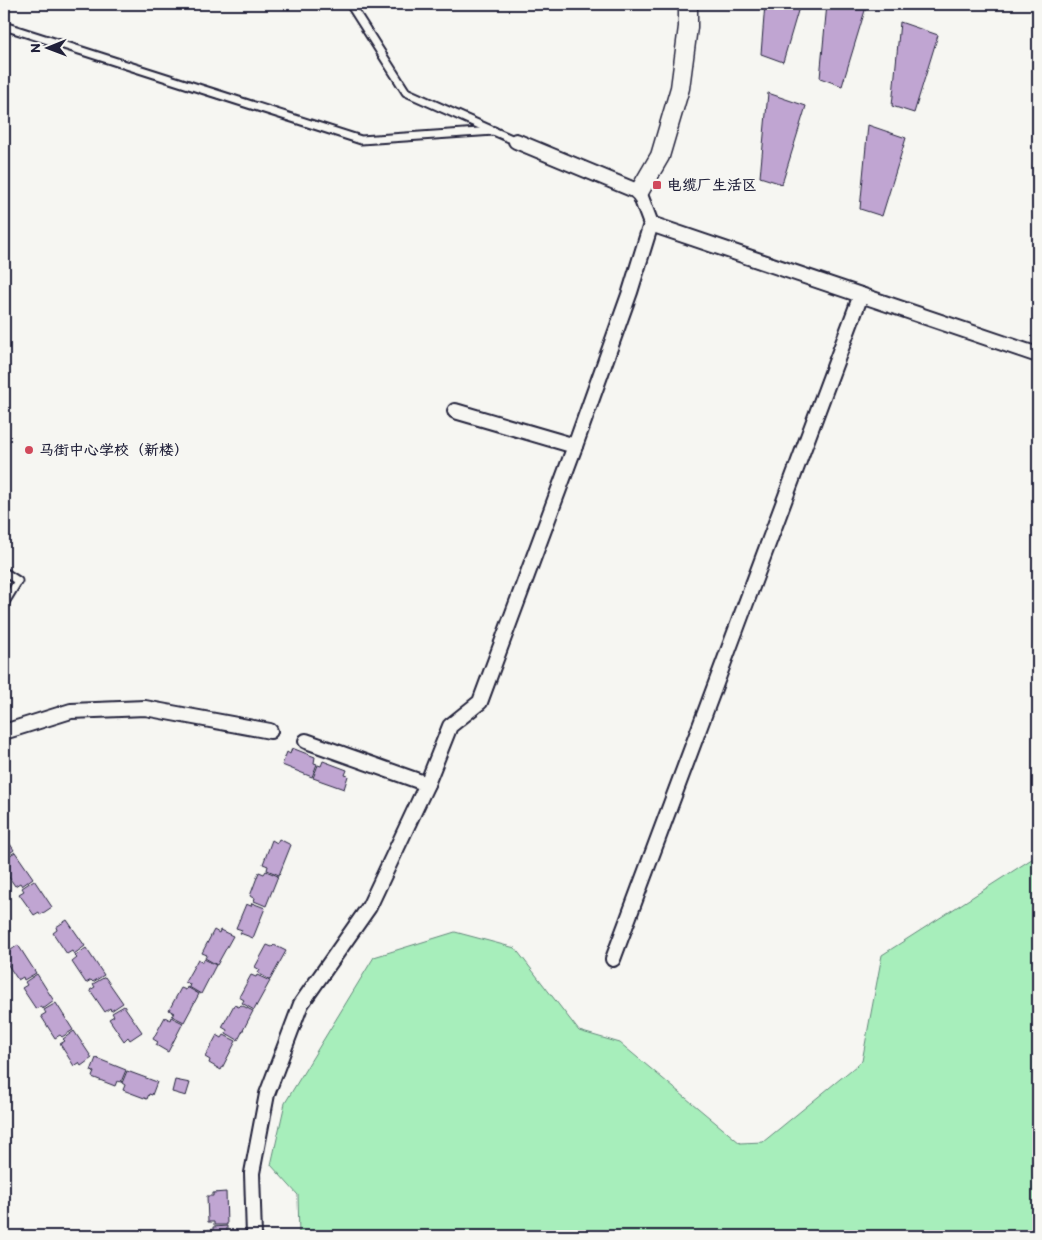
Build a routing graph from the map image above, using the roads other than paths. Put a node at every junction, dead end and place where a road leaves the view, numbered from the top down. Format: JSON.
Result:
{"nodes":[{"id":1,"x":350,"y":4,"type":"edge"},
{"id":2,"x":688,"y":4,"type":"edge"},
{"id":3,"x":4,"y":26,"type":"edge"},
{"id":4,"x":494,"y":131,"type":"junction"},
{"id":5,"x":516,"y":141,"type":"joint"},
{"id":6,"x":639,"y":192,"type":"junction"},
{"id":7,"x":651,"y":224,"type":"junction"},
{"id":8,"x":861,"y":295,"type":"junction"},
{"id":9,"x":1038,"y":355,"type":"edge"},
{"id":10,"x":455,"y":411,"type":"dead end"},
{"id":11,"x":575,"y":446,"type":"junction"},
{"id":12,"x":4,"y":572,"type":"edge"},
{"id":13,"x":4,"y":604,"type":"edge"},
{"id":14,"x":270,"y":731,"type":"dead end"},
{"id":15,"x":4,"y":732,"type":"edge"},
{"id":16,"x":306,"y":741,"type":"dead end"},
{"id":17,"x":427,"y":784,"type":"junction"},
{"id":18,"x":613,"y":959,"type":"dead end"},
{"id":19,"x":254,"y":1236,"type":"edge"}],
"edges":[{"from":1,"to":4,"type":"lane"},
{"from":2,"to":6,"type":"street"},
{"from":3,"to":4,"type":"lane"},
{"from":4,"to":5,"type":"lane"},
{"from":5,"to":6,"type":"street"},
{"from":6,"to":7,"type":"street"},
{"from":7,"to":8,"type":"street"},
{"from":7,"to":11,"type":"street"},
{"from":8,"to":9,"type":"street"},
{"from":8,"to":18,"type":"street"},
{"from":10,"to":11,"type":"street"},
{"from":11,"to":17,"type":"street"},
{"from":12,"to":13,"type":"lane"},
{"from":14,"to":15,"type":"street"},
{"from":16,"to":17,"type":"street"},
{"from":17,"to":19,"type":"street"}]}
